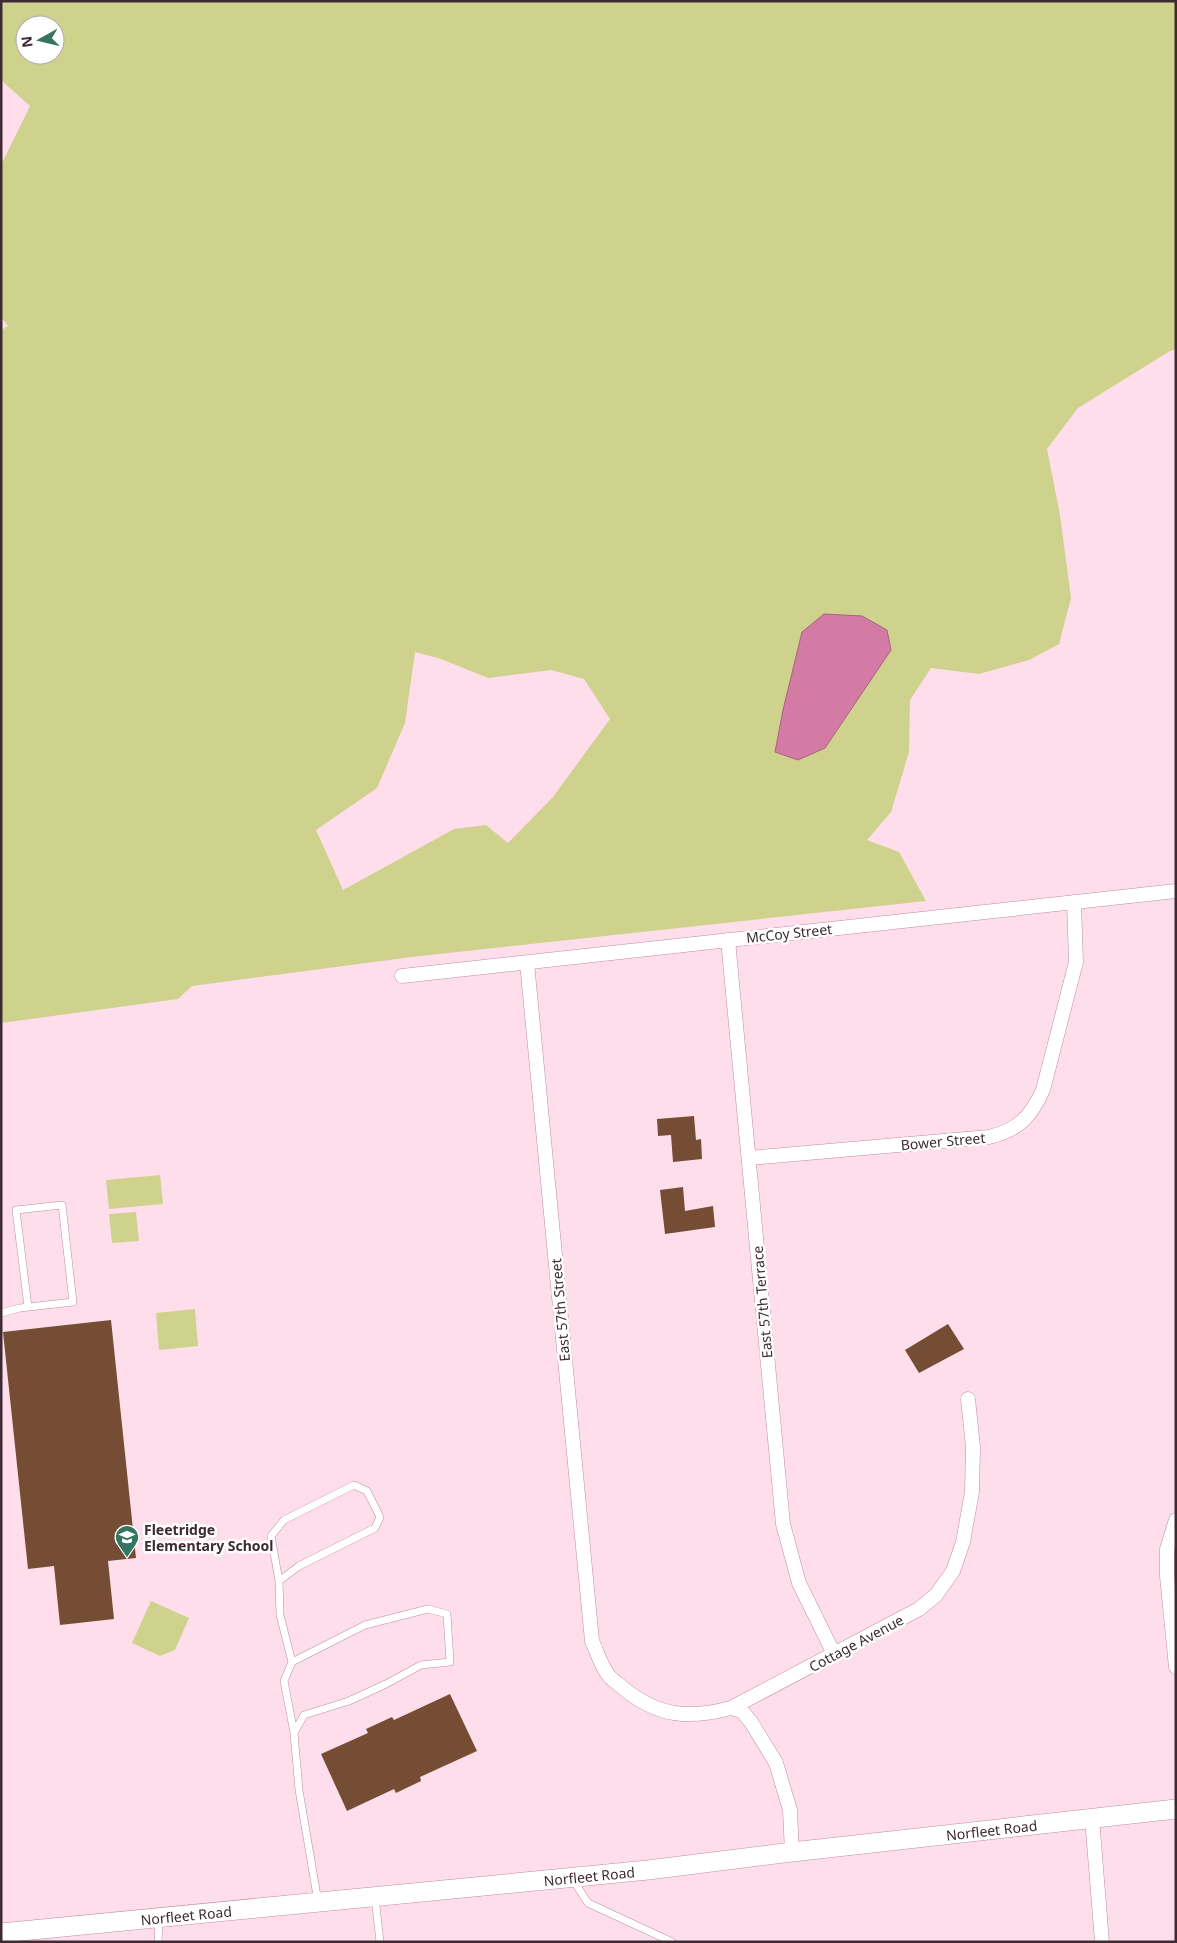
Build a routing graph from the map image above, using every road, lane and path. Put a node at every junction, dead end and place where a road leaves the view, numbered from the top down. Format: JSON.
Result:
{"nodes":[{"id":1,"x":1176,"y":892,"type":"edge"},
{"id":2,"x":1074,"y":902,"type":"junction"},
{"id":3,"x":728,"y":940,"type":"junction"},
{"id":4,"x":527,"y":962,"type":"junction"},
{"id":5,"x":402,"y":976,"type":"dead end"},
{"id":6,"x":749,"y":1158,"type":"junction"},
{"id":7,"x":28,"y":1307,"type":"junction"},
{"id":8,"x":1,"y":1313,"type":"edge"},
{"id":9,"x":968,"y":1400,"type":"dead end"},
{"id":10,"x":1176,"y":1520,"type":"edge"},
{"id":11,"x":279,"y":1581,"type":"junction"},
{"id":12,"x":834,"y":1654,"type":"junction"},
{"id":13,"x":599,"y":1656,"type":"joint"},
{"id":14,"x":292,"y":1662,"type":"junction"},
{"id":15,"x":1176,"y":1667,"type":"edge"},
{"id":16,"x":731,"y":1708,"type":"junction"},
{"id":17,"x":294,"y":1734,"type":"junction"},
{"id":18,"x":1176,"y":1809,"type":"edge"},
{"id":19,"x":1092,"y":1818,"type":"junction"},
{"id":20,"x":792,"y":1852,"type":"junction"},
{"id":21,"x":571,"y":1878,"type":"junction"},
{"id":22,"x":375,"y":1897,"type":"junction"},
{"id":23,"x":318,"y":1902,"type":"junction"},
{"id":24,"x":159,"y":1918,"type":"junction"},
{"id":25,"x":10,"y":1936,"type":"edge"},
{"id":26,"x":158,"y":1942,"type":"edge"},
{"id":27,"x":380,"y":1942,"type":"edge"},
{"id":28,"x":672,"y":1942,"type":"edge"},
{"id":29,"x":1102,"y":1942,"type":"edge"}],
"edges":[{"from":1,"to":2,"type":"street","name":"McCoy Street"},
{"from":2,"to":3,"type":"street","name":"McCoy Street"},
{"from":2,"to":6,"type":"street","name":"Bower Street"},
{"from":3,"to":4,"type":"street","name":"McCoy Street"},
{"from":3,"to":6,"type":"street","name":"East 57th Terrace"},
{"from":4,"to":5,"type":"street","name":"McCoy Street"},
{"from":4,"to":13,"type":"street","name":"East 57th Street"},
{"from":6,"to":12,"type":"street","name":"East 57th Terrace"},
{"from":7,"to":7,"type":"lane"},
{"from":7,"to":8,"type":"lane"},
{"from":9,"to":12,"type":"street","name":"Cottage Avenue"},
{"from":10,"to":15,"type":"street"},
{"from":11,"to":11,"type":"lane"},
{"from":11,"to":14,"type":"lane"},
{"from":12,"to":16,"type":"street","name":"Cottage Avenue"},
{"from":13,"to":16,"type":"street","name":"Cottage Avenue"},
{"from":14,"to":17,"type":"lane"},
{"from":14,"to":17,"type":"lane"},
{"from":16,"to":20,"type":"street"},
{"from":17,"to":23,"type":"lane"},
{"from":18,"to":19,"type":"street","name":"Norfleet Road"},
{"from":19,"to":20,"type":"street","name":"Norfleet Road"},
{"from":19,"to":29,"type":"street"},
{"from":20,"to":21,"type":"street","name":"Norfleet Road"},
{"from":21,"to":22,"type":"street","name":"Norfleet Road"},
{"from":21,"to":28,"type":"lane"},
{"from":22,"to":23,"type":"street","name":"Norfleet Road"},
{"from":22,"to":27,"type":"lane"},
{"from":23,"to":24,"type":"street","name":"Norfleet Road"},
{"from":24,"to":25,"type":"street","name":"Norfleet Road"},
{"from":24,"to":26,"type":"lane"}]}
